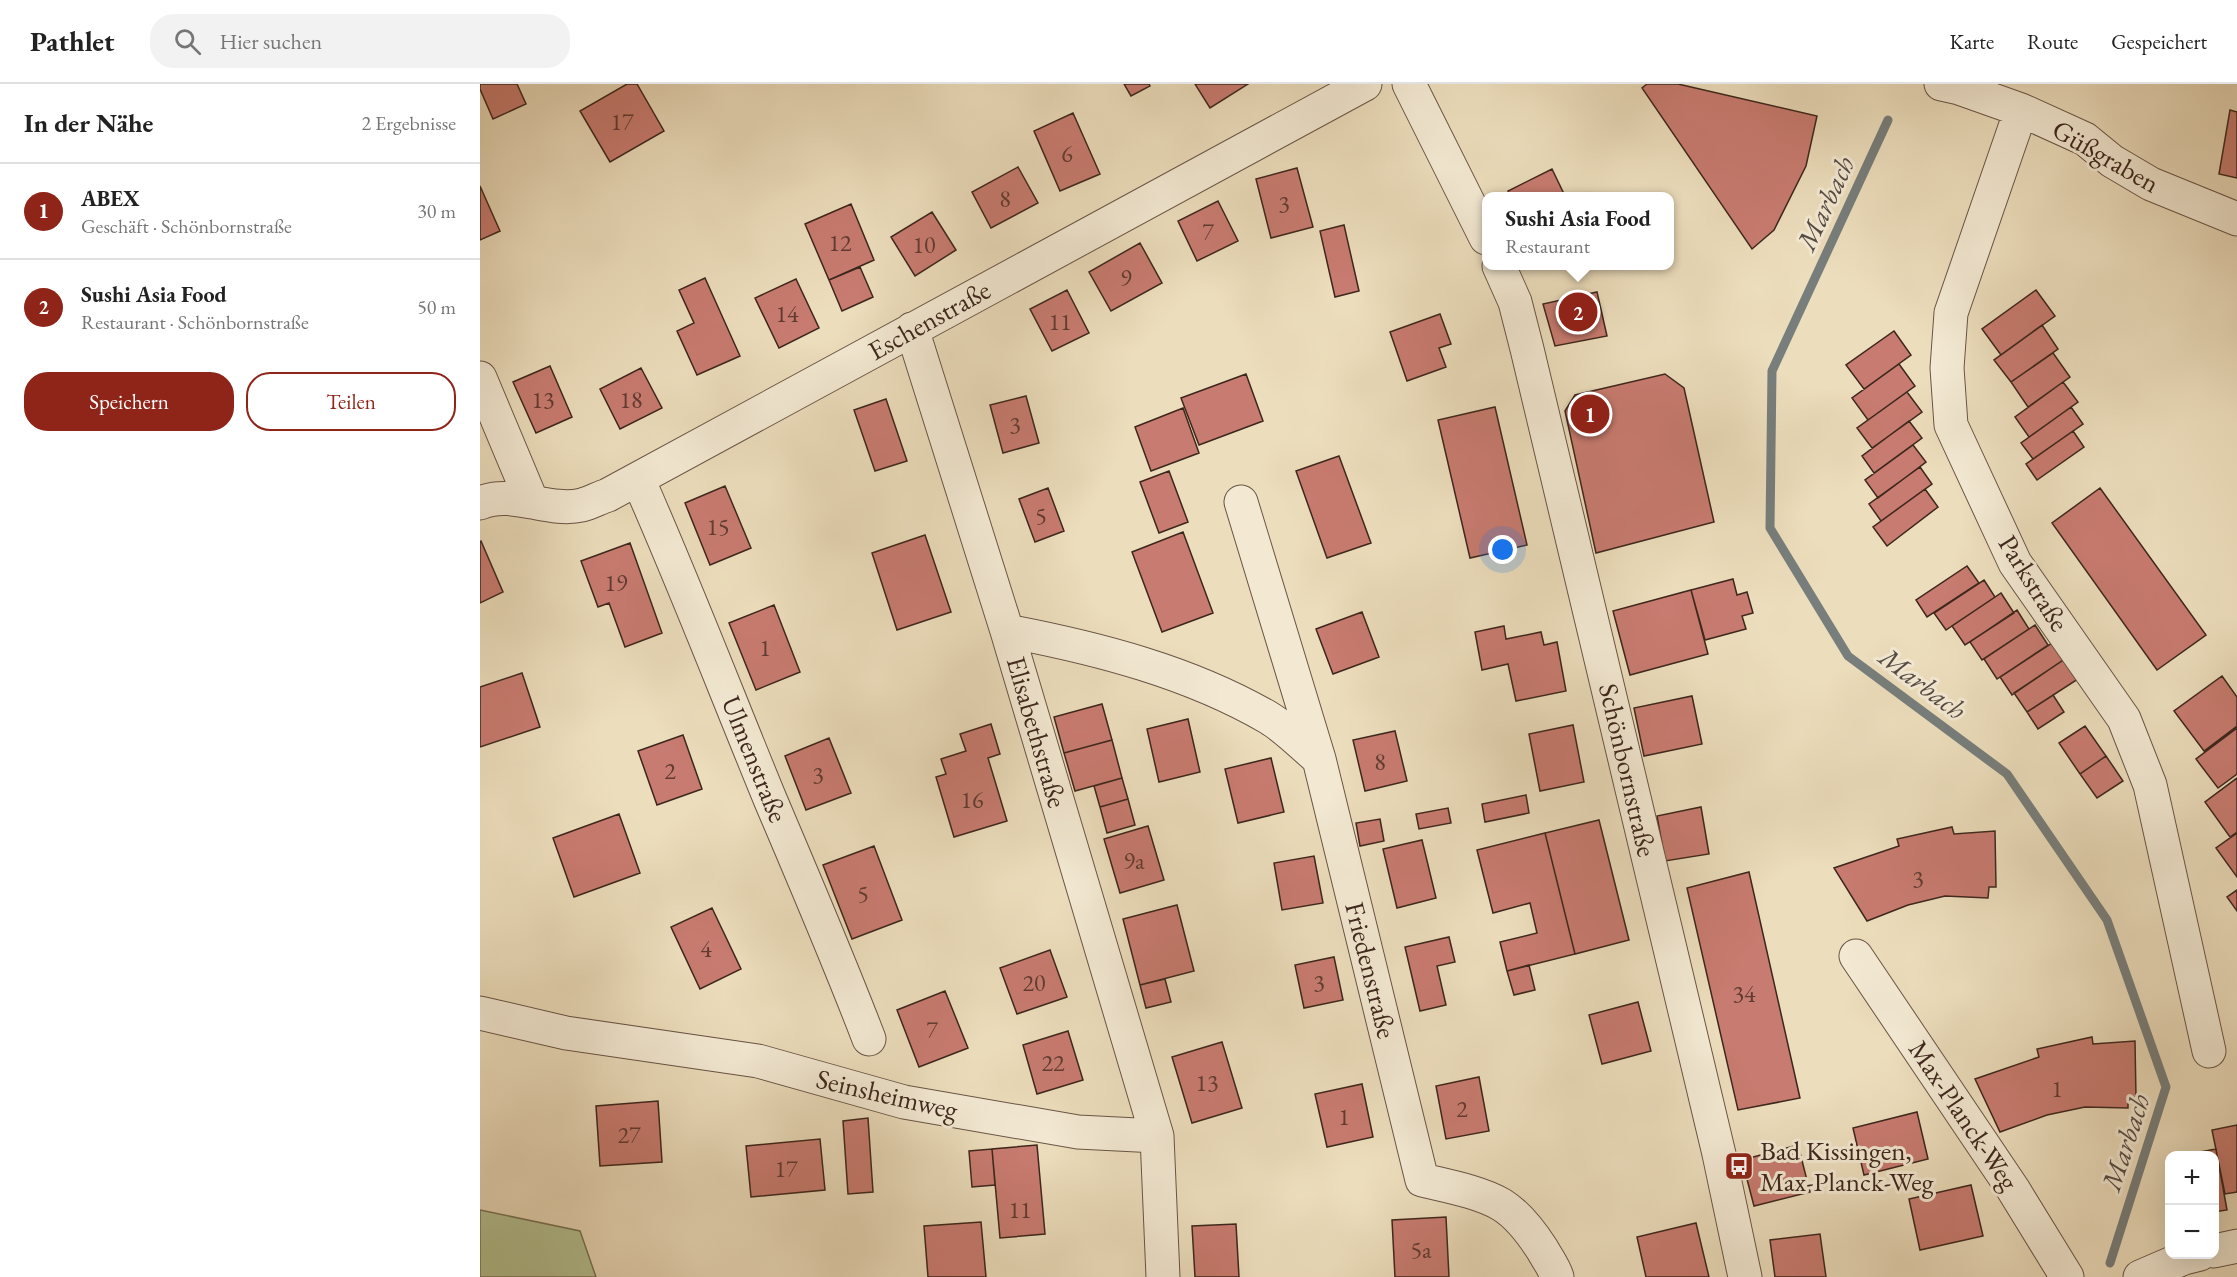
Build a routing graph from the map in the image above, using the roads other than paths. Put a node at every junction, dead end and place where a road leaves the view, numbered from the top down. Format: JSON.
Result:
{"nodes":[{"id":1,"x":1365,"y":84,"type":"edge"},
{"id":2,"x":1941,"y":84,"type":"edge"},
{"id":3,"x":1413,"y":85,"type":"edge"},
{"id":4,"x":2021,"y":110,"type":"junction"},
{"id":5,"x":2237,"y":219,"type":"edge"},
{"id":6,"x":1482,"y":230,"type":"edge"},
{"id":7,"x":1501,"y":270,"type":"edge"},
{"id":8,"x":912,"y":329,"type":"junction"},
{"id":9,"x":480,"y":378,"type":"edge"},
{"id":10,"x":638,"y":479,"type":"junction"},
{"id":11,"x":480,"y":502,"type":"edge"},
{"id":12,"x":532,"y":502,"type":"junction"},
{"id":13,"x":1241,"y":502,"type":"dead end"},
{"id":14,"x":1008,"y":631,"type":"junction"},
{"id":15,"x":1319,"y":759,"type":"junction"},
{"id":16,"x":1856,"y":956,"type":"dead end"},
{"id":17,"x":480,"y":1013,"type":"edge"},
{"id":18,"x":869,"y":1039,"type":"dead end"},
{"id":19,"x":2209,"y":1051,"type":"dead end"},
{"id":20,"x":1157,"y":1136,"type":"junction"},
{"id":21,"x":2237,"y":1246,"type":"edge"},
{"id":22,"x":2219,"y":1250,"type":"edge"},
{"id":23,"x":2182,"y":1259,"type":"edge"},
{"id":24,"x":1163,"y":1277,"type":"edge"},
{"id":25,"x":1557,"y":1277,"type":"edge"},
{"id":26,"x":1745,"y":1277,"type":"edge"},
{"id":27,"x":2067,"y":1277,"type":"edge"},
{"id":28,"x":2140,"y":1277,"type":"edge"}],
"edges":[{"from":1,"to":8,"type":"street","name":"Eschenstraße"},
{"from":2,"to":4,"type":"street","name":"Güßgraben"},
{"from":3,"to":6,"type":"street"},
{"from":4,"to":5,"type":"street","name":"Güßgraben"},
{"from":4,"to":19,"type":"street","name":"Parkstraße"},
{"from":7,"to":26,"type":"street","name":"Schönbornstraße"},
{"from":8,"to":10,"type":"street","name":"Eschenstraße"},
{"from":8,"to":14,"type":"street","name":"Elisabethstraße"},
{"from":9,"to":12,"type":"street"},
{"from":10,"to":12,"type":"street","name":"Eschenstraße"},
{"from":10,"to":18,"type":"street","name":"Ulmenstraße"},
{"from":11,"to":12,"type":"street","name":"Eschenstraße"},
{"from":13,"to":15,"type":"street","name":"Friedenstraße"},
{"from":14,"to":15,"type":"street"},
{"from":14,"to":20,"type":"street","name":"Elisabethstraße"},
{"from":15,"to":25,"type":"street","name":"Friedenstraße"},
{"from":16,"to":27,"type":"street","name":"Max-Planck-Weg"},
{"from":17,"to":20,"type":"street","name":"Seinsheimweg"},
{"from":20,"to":24,"type":"street"},
{"from":21,"to":22,"type":"street"},
{"from":23,"to":28,"type":"street"}]}
